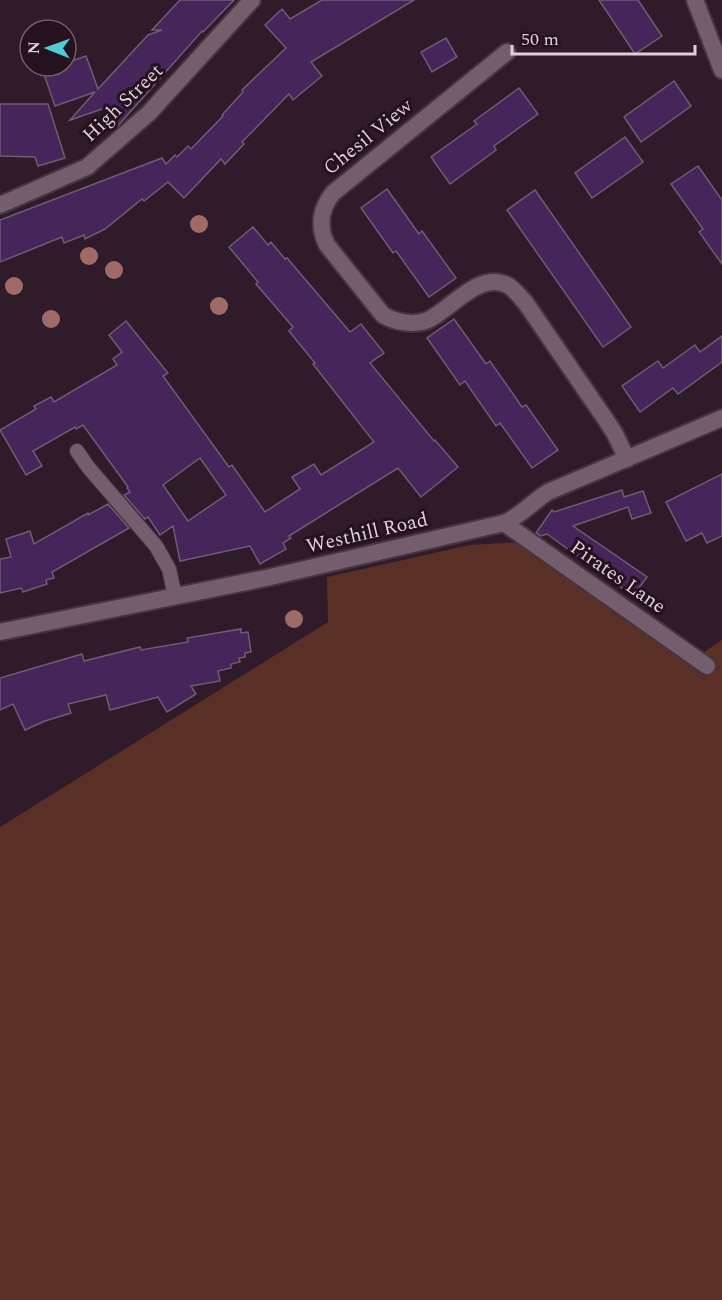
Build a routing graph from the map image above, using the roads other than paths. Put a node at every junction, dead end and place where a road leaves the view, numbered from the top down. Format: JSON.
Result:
{"nodes":[{"id":1,"x":252,"y":0,"type":"edge"},
{"id":2,"x":695,"y":0,"type":"edge"},
{"id":3,"x":507,"y":52,"type":"dead end"},
{"id":4,"x":722,"y":70,"type":"edge"},
{"id":5,"x":0,"y":205,"type":"edge"},
{"id":6,"x":722,"y":418,"type":"edge"},
{"id":7,"x":77,"y":451,"type":"dead end"},
{"id":8,"x":627,"y":459,"type":"junction"},
{"id":9,"x":504,"y":523,"type":"junction"},
{"id":10,"x":176,"y":596,"type":"junction"},
{"id":11,"x":0,"y":633,"type":"edge"},
{"id":12,"x":707,"y":666,"type":"dead end"}],
"edges":[{"from":1,"to":5,"type":"street","name":"High Street"},
{"from":2,"to":4,"type":"street"},
{"from":3,"to":8,"type":"street","name":"Chesil View"},
{"from":6,"to":8,"type":"street","name":"Westhill Road"},
{"from":7,"to":10,"type":"lane"},
{"from":8,"to":9,"type":"street","name":"Westhill Road"},
{"from":9,"to":10,"type":"street","name":"Westhill Road"},
{"from":9,"to":12,"type":"street","name":"Pirates Lane"},
{"from":10,"to":11,"type":"street","name":"Westhill Road"}]}
